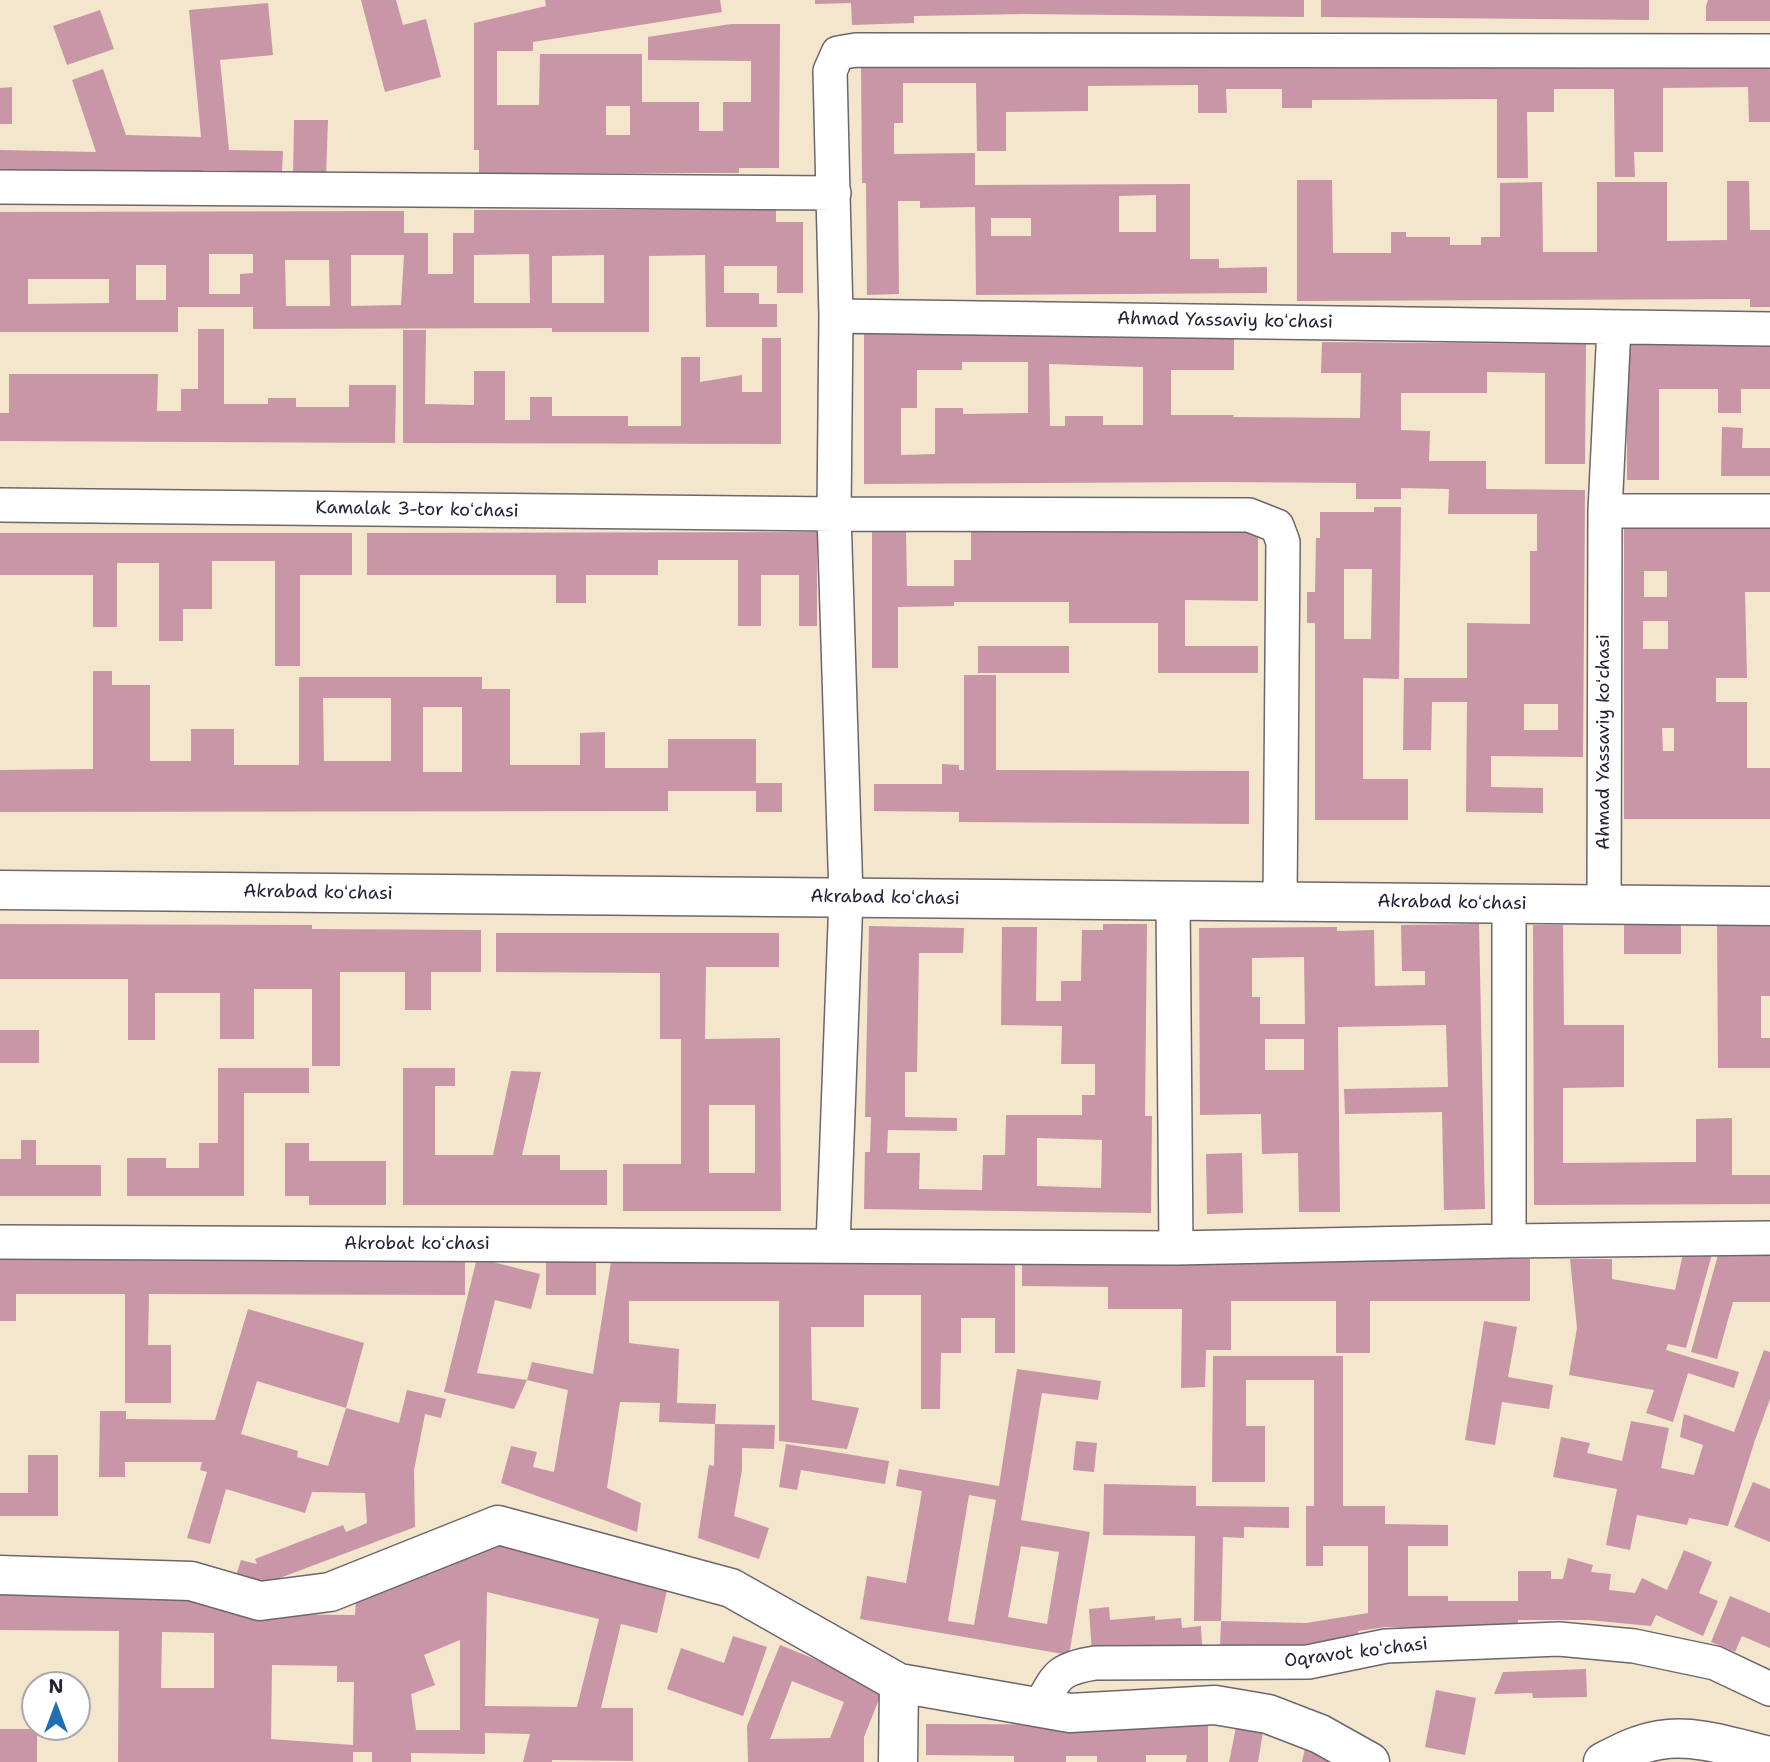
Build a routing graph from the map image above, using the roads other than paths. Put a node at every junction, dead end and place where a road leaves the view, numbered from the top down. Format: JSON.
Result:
{"nodes":[{"id":1,"x":1770,"y":51,"type":"edge"},
{"id":2,"x":0,"y":187,"type":"edge"},
{"id":3,"x":834,"y":193,"type":"junction"},
{"id":4,"x":836,"y":316,"type":"junction"},
{"id":5,"x":1614,"y":327,"type":"junction"},
{"id":6,"x":1770,"y":329,"type":"edge"},
{"id":7,"x":0,"y":505,"type":"edge"},
{"id":8,"x":1605,"y":511,"type":"junction"},
{"id":9,"x":1770,"y":511,"type":"edge"},
{"id":10,"x":834,"y":514,"type":"junction"},
{"id":11,"x":0,"y":890,"type":"edge"},
{"id":12,"x":846,"y":897,"type":"junction"},
{"id":13,"x":1173,"y":900,"type":"junction"},
{"id":14,"x":1280,"y":901,"type":"junction"},
{"id":15,"x":1509,"y":904,"type":"junction"},
{"id":16,"x":1604,"y":905,"type":"junction"},
{"id":17,"x":1770,"y":906,"type":"edge"},
{"id":18,"x":1770,"y":1238,"type":"edge"},
{"id":19,"x":1510,"y":1241,"type":"junction"},
{"id":20,"x":0,"y":1242,"type":"edge"},
{"id":21,"x":833,"y":1246,"type":"junction"},
{"id":22,"x":1176,"y":1248,"type":"junction"},
{"id":23,"x":0,"y":1575,"type":"edge"},
{"id":24,"x":900,"y":1683,"type":"junction"},
{"id":25,"x":1770,"y":1689,"type":"edge"},
{"id":26,"x":1039,"y":1708,"type":"junction"},
{"id":27,"x":1770,"y":1756,"type":"edge"},
{"id":28,"x":898,"y":1762,"type":"edge"},
{"id":29,"x":1370,"y":1762,"type":"edge"},
{"id":30,"x":1603,"y":1762,"type":"edge"}],
"edges":[{"from":1,"to":3,"type":"street"},
{"from":2,"to":3,"type":"street"},
{"from":3,"to":4,"type":"street"},
{"from":4,"to":5,"type":"street","name":"Ahmad Yassaviy koʻchasi"},
{"from":4,"to":10,"type":"street"},
{"from":5,"to":6,"type":"street","name":"Ahmad Yassaviy koʻchasi"},
{"from":5,"to":8,"type":"street","name":"Ahmad Yassaviy koʻchasi"},
{"from":7,"to":10,"type":"street","name":"Kamalak 3-tor koʻchasi"},
{"from":8,"to":9,"type":"street"},
{"from":8,"to":16,"type":"street","name":"Ahmad Yassaviy koʻchasi"},
{"from":10,"to":12,"type":"street"},
{"from":10,"to":14,"type":"street","name":"Kamalak 3-tor koʻchasi"},
{"from":11,"to":12,"type":"street","name":"Akrabad koʻchasi"},
{"from":12,"to":13,"type":"street","name":"Akrabad koʻchasi"},
{"from":12,"to":21,"type":"street"},
{"from":13,"to":14,"type":"street","name":"Akrabad koʻchasi"},
{"from":13,"to":22,"type":"street"},
{"from":14,"to":15,"type":"street","name":"Akrabad koʻchasi"},
{"from":15,"to":16,"type":"street","name":"Akrabad koʻchasi"},
{"from":15,"to":19,"type":"street"},
{"from":16,"to":17,"type":"street","name":"Akrabad koʻchasi"},
{"from":18,"to":19,"type":"street","name":"Akrobat koʻchasi"},
{"from":19,"to":22,"type":"street","name":"Akrobat koʻchasi"},
{"from":20,"to":21,"type":"street","name":"Akrobat koʻchasi"},
{"from":21,"to":22,"type":"street","name":"Akrobat koʻchasi"},
{"from":23,"to":24,"type":"street"},
{"from":24,"to":26,"type":"street"},
{"from":24,"to":28,"type":"street"},
{"from":25,"to":26,"type":"street","name":"Oqravot koʻchasi"},
{"from":26,"to":29,"type":"street"},
{"from":27,"to":30,"type":"street"}]}
